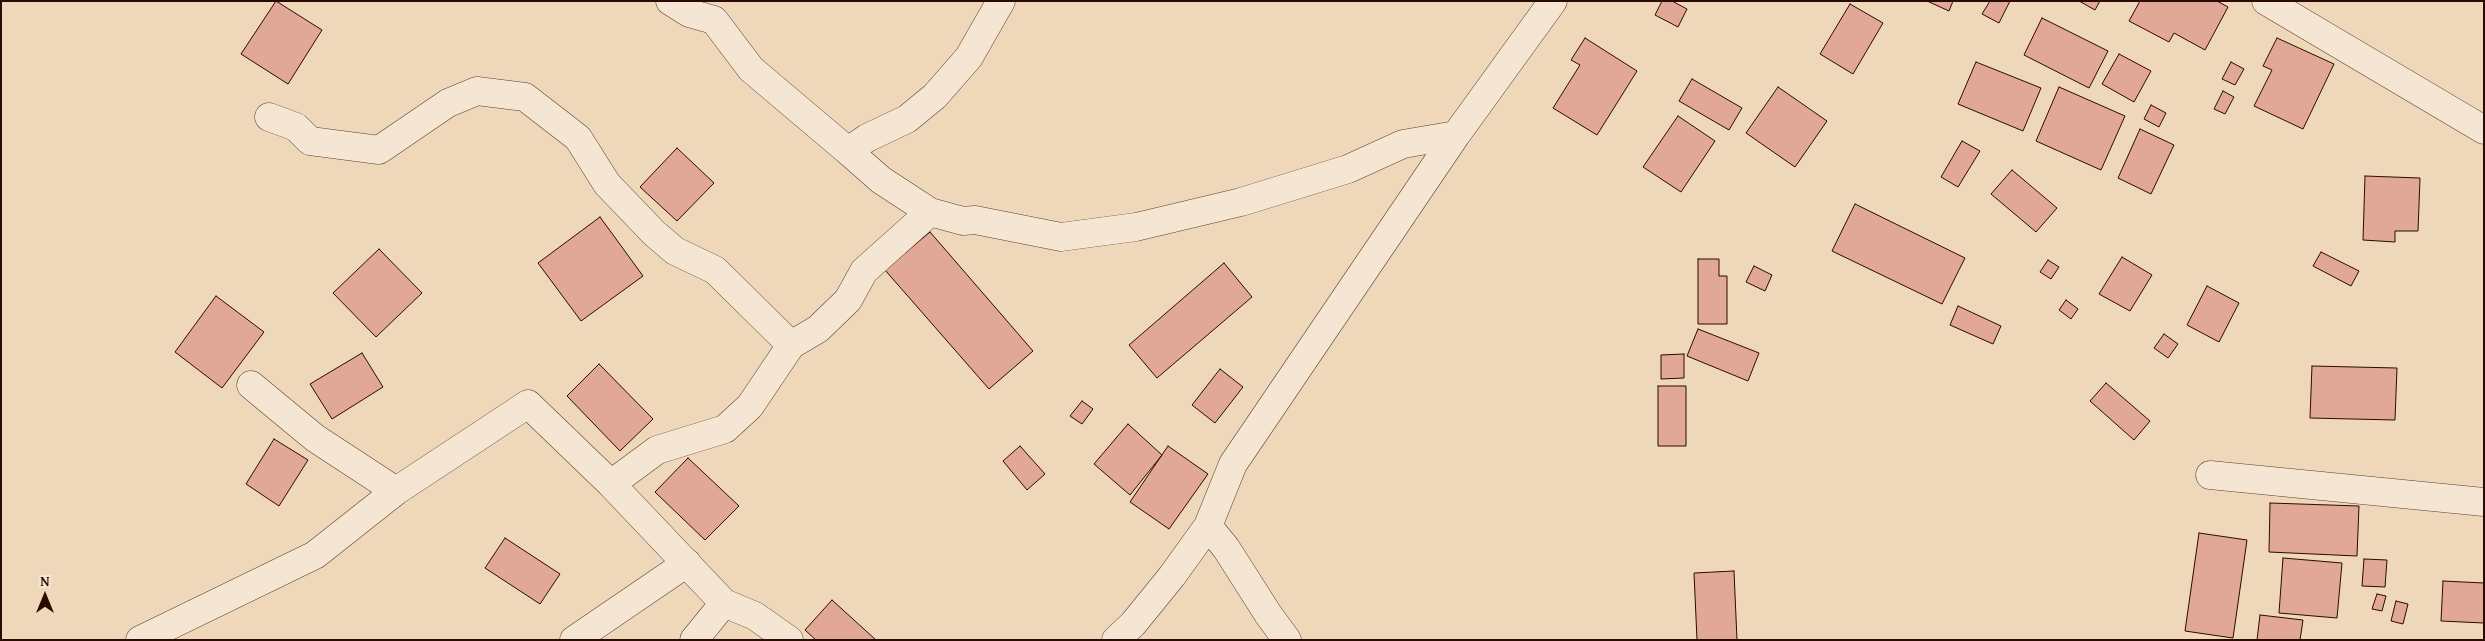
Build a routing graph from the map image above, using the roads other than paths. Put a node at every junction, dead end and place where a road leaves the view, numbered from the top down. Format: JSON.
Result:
{"nodes":[{"id":1,"x":670,"y":1,"type":"edge"},
{"id":2,"x":1001,"y":1,"type":"edge"},
{"id":3,"x":2266,"y":1,"type":"edge"},
{"id":4,"x":1547,"y":3,"type":"edge"},
{"id":5,"x":269,"y":117,"type":"dead end"},
{"id":6,"x":2484,"y":130,"type":"edge"},
{"id":7,"x":1456,"y":135,"type":"junction"},
{"id":8,"x":848,"y":151,"type":"junction"},
{"id":9,"x":930,"y":212,"type":"junction"},
{"id":10,"x":791,"y":345,"type":"junction"},
{"id":11,"x":251,"y":386,"type":"dead end"},
{"id":12,"x":2210,"y":475,"type":"dead end"},
{"id":13,"x":611,"y":484,"type":"junction"},
{"id":14,"x":396,"y":491,"type":"junction"},
{"id":15,"x":2484,"y":502,"type":"edge"},
{"id":16,"x":1208,"y":526,"type":"junction"},
{"id":17,"x":687,"y":563,"type":"junction"},
{"id":18,"x":724,"y":604,"type":"junction"},
{"id":19,"x":140,"y":640,"type":"edge"},
{"id":20,"x":574,"y":640,"type":"edge"},
{"id":21,"x":694,"y":640,"type":"edge"},
{"id":22,"x":789,"y":640,"type":"edge"},
{"id":23,"x":1116,"y":640,"type":"edge"},
{"id":24,"x":1287,"y":640,"type":"edge"}],
"edges":[{"from":1,"to":8,"type":"street"},
{"from":2,"to":8,"type":"street"},
{"from":3,"to":6,"type":"street"},
{"from":4,"to":7,"type":"street"},
{"from":5,"to":10,"type":"street"},
{"from":7,"to":9,"type":"street"},
{"from":7,"to":16,"type":"street"},
{"from":8,"to":9,"type":"street"},
{"from":9,"to":10,"type":"street"},
{"from":10,"to":13,"type":"street"},
{"from":11,"to":14,"type":"street"},
{"from":12,"to":15,"type":"street"},
{"from":13,"to":14,"type":"street"},
{"from":13,"to":17,"type":"street"},
{"from":14,"to":19,"type":"street"},
{"from":16,"to":23,"type":"street"},
{"from":16,"to":24,"type":"street"},
{"from":17,"to":18,"type":"street"},
{"from":17,"to":20,"type":"street"},
{"from":18,"to":21,"type":"street"},
{"from":18,"to":22,"type":"street"}]}
